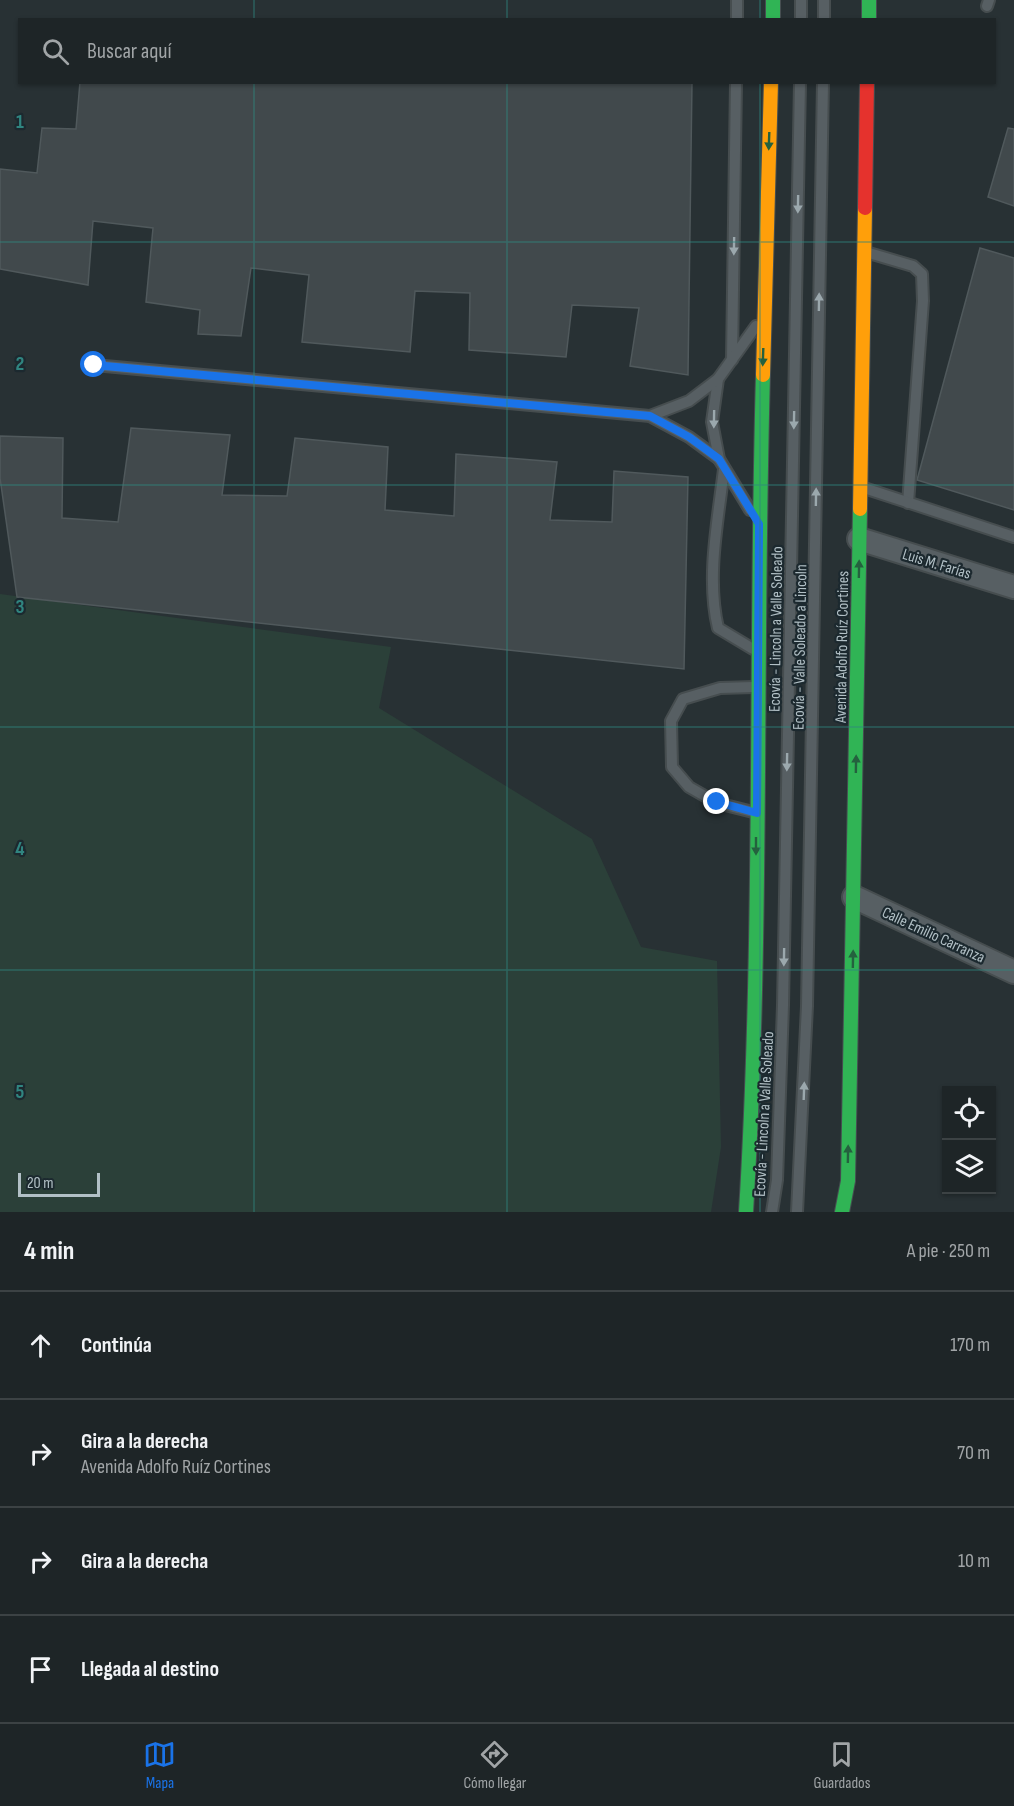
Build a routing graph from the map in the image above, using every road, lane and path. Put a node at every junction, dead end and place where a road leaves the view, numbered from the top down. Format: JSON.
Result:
{"nodes":[{"id":1,"x":737,"y":0,"type":"edge"},
{"id":2,"x":773,"y":0,"type":"edge"},
{"id":3,"x":801,"y":0,"type":"edge"},
{"id":4,"x":824,"y":0,"type":"edge"},
{"id":5,"x":869,"y":0,"type":"edge"},
{"id":6,"x":737,"y":18,"type":"edge"},
{"id":7,"x":773,"y":18,"type":"edge"},
{"id":8,"x":801,"y":18,"type":"edge"},
{"id":9,"x":824,"y":18,"type":"edge"},
{"id":10,"x":868,"y":18,"type":"edge"},
{"id":11,"x":736,"y":84,"type":"edge"},
{"id":12,"x":771,"y":84,"type":"edge"},
{"id":13,"x":800,"y":84,"type":"edge"},
{"id":14,"x":823,"y":84,"type":"edge"},
{"id":15,"x":867,"y":84,"type":"edge"},
{"id":16,"x":864,"y":252,"type":"junction"},
{"id":17,"x":764,"y":313,"type":"junction"},
{"id":18,"x":732,"y":360,"type":"junction"},
{"id":19,"x":94,"y":365,"type":"dead end"},
{"id":20,"x":718,"y":379,"type":"junction"},
{"id":21,"x":650,"y":416,"type":"junction"},
{"id":22,"x":722,"y":464,"type":"junction"},
{"id":23,"x":861,"y":487,"type":"junction"},
{"id":24,"x":908,"y":503,"type":"junction"},
{"id":25,"x":759,"y":524,"type":"junction"},
{"id":26,"x":1014,"y":537,"type":"edge"},
{"id":27,"x":860,"y":539,"type":"junction"},
{"id":28,"x":1014,"y":587,"type":"edge"},
{"id":29,"x":758,"y":652,"type":"junction"},
{"id":30,"x":758,"y":687,"type":"junction"},
{"id":31,"x":757,"y":813,"type":"junction"},
{"id":32,"x":854,"y":897,"type":"junction"},
{"id":33,"x":1014,"y":972,"type":"edge"},
{"id":34,"x":848,"y":1181,"type":"junction"},
{"id":35,"x":746,"y":1212,"type":"edge"},
{"id":36,"x":772,"y":1212,"type":"edge"},
{"id":37,"x":797,"y":1212,"type":"edge"},
{"id":38,"x":842,"y":1212,"type":"edge"},
{"id":39,"x":851,"y":1212,"type":"edge"}],
"edges":[{"from":1,"to":6,"type":"lane"},
{"from":2,"to":7,"type":"main road"},
{"from":3,"to":8,"type":"lane"},
{"from":4,"to":9,"type":"lane"},
{"from":5,"to":10,"type":"main road"},
{"from":11,"to":18,"type":"lane","one_way":true},
{"from":12,"to":17,"type":"main road","one_way":true},
{"from":13,"to":36,"type":"lane","name":"Ecovía - Lincoln a Valle Soleado","one_way":true},
{"from":37,"to":14,"type":"lane","name":"Ecovía - Valle Soleado a Lincoln","one_way":true},
{"from":15,"to":16,"type":"main road","name":"Avenida Adolfo Ruíz Cortines"},
{"from":16,"to":23,"type":"main road","name":"Avenida Adolfo Ruíz Cortines"},
{"from":16,"to":24,"type":"lane"},
{"from":17,"to":18,"type":"lane"},
{"from":17,"to":25,"type":"main road","one_way":true},
{"from":18,"to":20,"type":"lane"},
{"from":19,"to":21,"type":"lane"},
{"from":20,"to":21,"type":"lane"},
{"from":20,"to":22,"type":"lane","one_way":true},
{"from":21,"to":22,"type":"lane"},
{"from":22,"to":25,"type":"lane"},
{"from":22,"to":29,"type":"lane"},
{"from":23,"to":24,"type":"lane"},
{"from":23,"to":27,"type":"main road","name":"Avenida Adolfo Ruíz Cortines"},
{"from":24,"to":26,"type":"lane"},
{"from":25,"to":29,"type":"main road"},
{"from":27,"to":28,"type":"street","name":"Luis M. Farías"},
{"from":32,"to":27,"type":"main road","name":"Avenida Adolfo Ruíz Cortines","one_way":true},
{"from":29,"to":30,"type":"main road"},
{"from":30,"to":31,"type":"main road"},
{"from":30,"to":31,"type":"lane"},
{"from":31,"to":35,"type":"main road","one_way":true},
{"from":32,"to":33,"type":"street","name":"Calle Emilio Carranza"},
{"from":34,"to":32,"type":"main road","name":"Avenida Adolfo Ruíz Cortines","one_way":true},
{"from":34,"to":38,"type":"main road","name":"Avenida Adolfo Ruíz Cortines"},
{"from":34,"to":39,"type":"street"}]}
